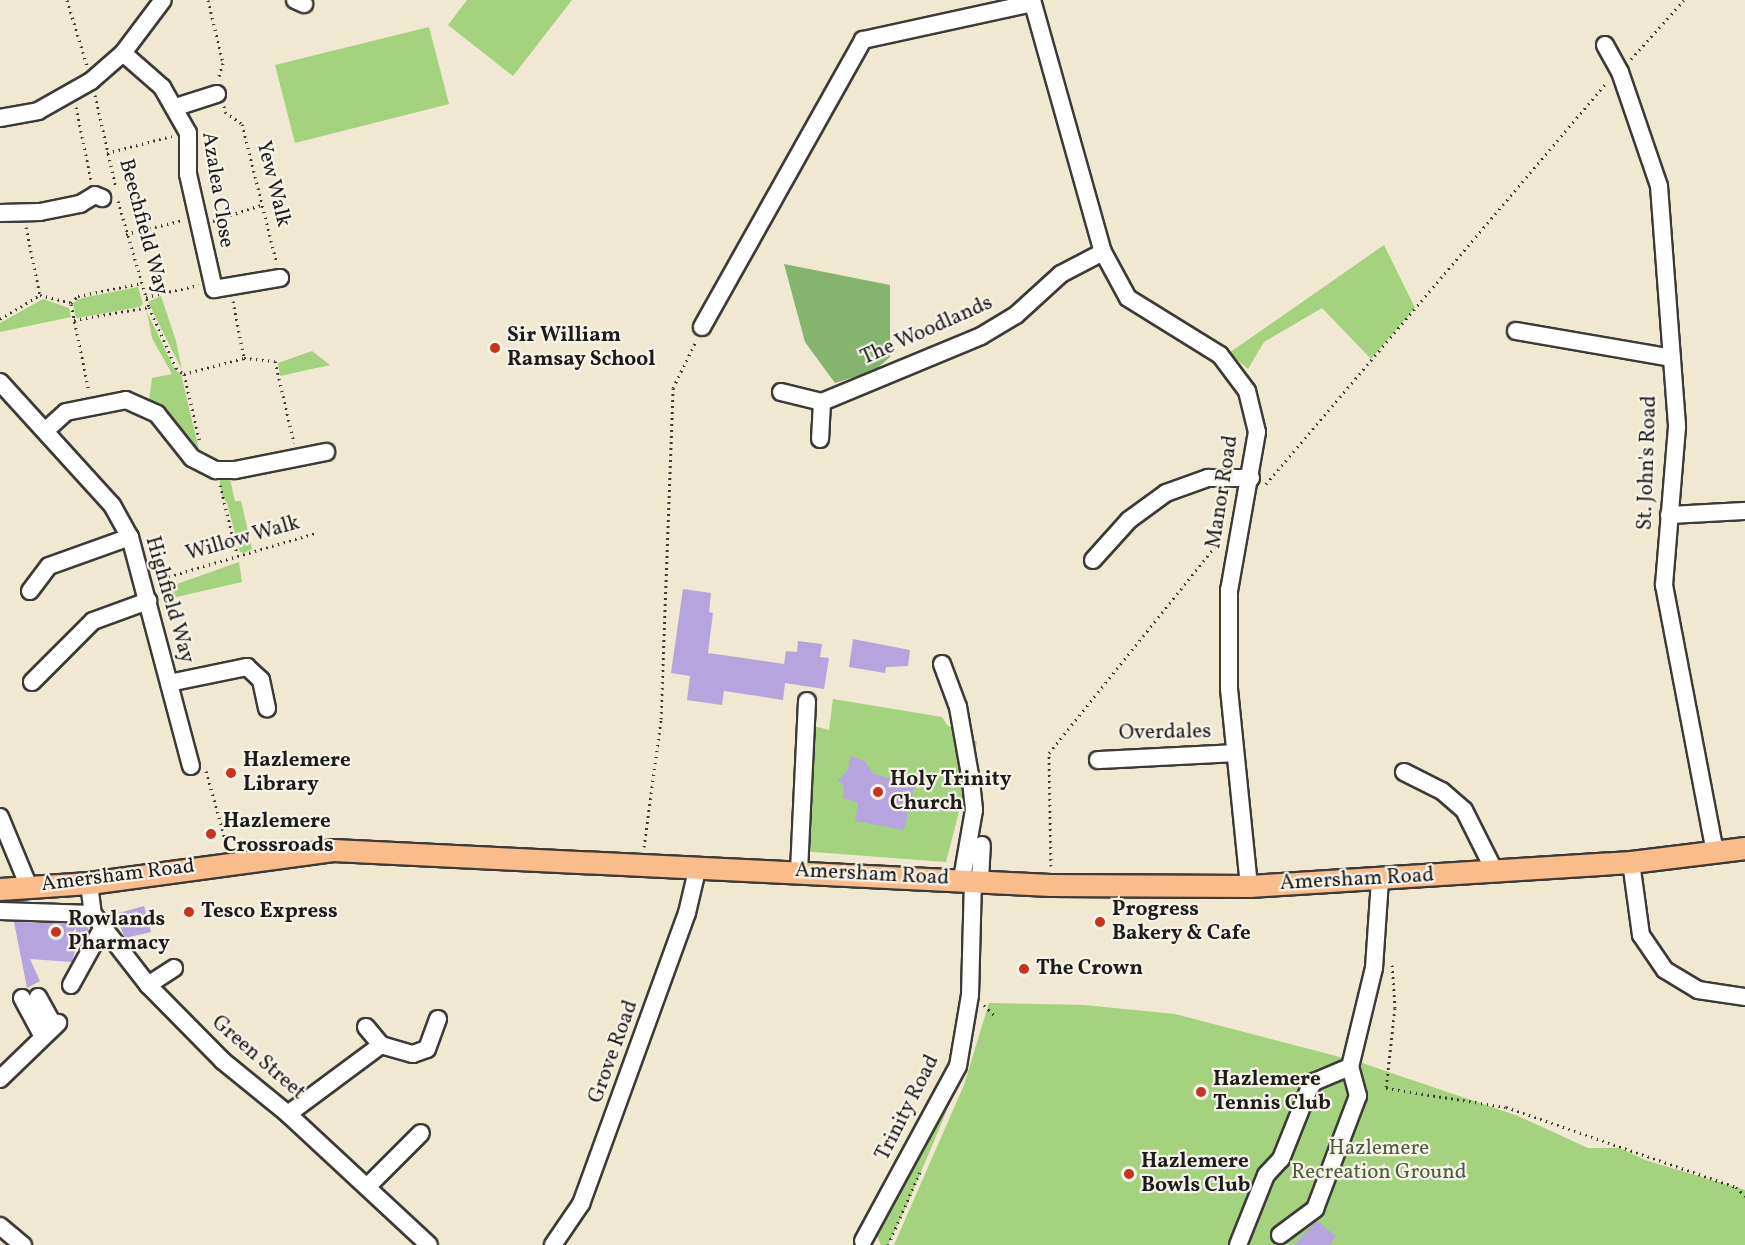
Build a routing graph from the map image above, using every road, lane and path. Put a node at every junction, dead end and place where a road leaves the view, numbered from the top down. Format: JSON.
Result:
{"nodes":[{"id":1,"x":67,"y":0,"type":"edge"},
{"id":2,"x":163,"y":0,"type":"edge"},
{"id":3,"x":208,"y":0,"type":"edge"},
{"id":4,"x":1684,"y":0,"type":"edge"},
{"id":5,"x":1032,"y":2,"type":"edge"},
{"id":6,"x":1605,"y":45,"type":"dead end"},
{"id":7,"x":123,"y":53,"type":"junction"},
{"id":8,"x":1620,"y":72,"type":"junction"},
{"id":9,"x":92,"y":81,"type":"junction"},
{"id":10,"x":73,"y":94,"type":"junction"},
{"id":11,"x":220,"y":94,"type":"junction"},
{"id":12,"x":176,"y":107,"type":"junction"},
{"id":13,"x":0,"y":118,"type":"edge"},
{"id":14,"x":188,"y":134,"type":"junction"},
{"id":15,"x":107,"y":153,"type":"junction"},
{"id":16,"x":98,"y":197,"type":"joint"},
{"id":17,"x":264,"y":204,"type":"junction"},
{"id":18,"x":24,"y":212,"type":"junction"},
{"id":19,"x":0,"y":213,"type":"edge"},
{"id":20,"x":197,"y":221,"type":"junction"},
{"id":21,"x":126,"y":234,"type":"junction"},
{"id":22,"x":1103,"y":252,"type":"junction"},
{"id":23,"x":280,"y":278,"type":"joint"},
{"id":24,"x":210,"y":282,"type":"junction"},
{"id":25,"x":142,"y":283,"type":"junction"},
{"id":26,"x":230,"y":286,"type":"junction"},
{"id":27,"x":40,"y":296,"type":"junction"},
{"id":28,"x":146,"y":297,"type":"junction"},
{"id":29,"x":71,"y":303,"type":"junction"},
{"id":30,"x":149,"y":307,"type":"junction"},
{"id":31,"x":0,"y":319,"type":"edge"},
{"id":32,"x":74,"y":320,"type":"junction"},
{"id":33,"x":702,"y":327,"type":"joint"},
{"id":34,"x":1516,"y":331,"type":"dead end"},
{"id":35,"x":244,"y":358,"type":"junction"},
{"id":36,"x":1672,"y":358,"type":"junction"},
{"id":37,"x":0,"y":382,"type":"edge"},
{"id":38,"x":781,"y":392,"type":"dead end"},
{"id":39,"x":822,"y":402,"type":"junction"},
{"id":40,"x":91,"y":405,"type":"junction"},
{"id":41,"x":45,"y":431,"type":"junction"},
{"id":42,"x":820,"y":439,"type":"dead end"},
{"id":43,"x":326,"y":452,"type":"dead end"},
{"id":44,"x":297,"y":458,"type":"junction"},
{"id":45,"x":1258,"y":482,"type":"junction"},
{"id":46,"x":1243,"y":511,"type":"junction"},
{"id":47,"x":1745,"y":511,"type":"edge"},
{"id":48,"x":1670,"y":515,"type":"junction"},
{"id":49,"x":316,"y":533,"type":"dead end"},
{"id":50,"x":130,"y":537,"type":"junction"},
{"id":51,"x":1093,"y":560,"type":"dead end"},
{"id":52,"x":144,"y":584,"type":"junction"},
{"id":53,"x":30,"y":591,"type":"dead end"},
{"id":54,"x":148,"y":601,"type":"junction"},
{"id":55,"x":942,"y":664,"type":"dead end"},
{"id":56,"x":32,"y":682,"type":"dead end"},
{"id":57,"x":169,"y":683,"type":"junction"},
{"id":58,"x":807,"y":700,"type":"dead end"},
{"id":59,"x":267,"y":708,"type":"dead end"},
{"id":60,"x":1234,"y":753,"type":"junction"},
{"id":61,"x":1098,"y":760,"type":"dead end"},
{"id":62,"x":190,"y":766,"type":"joint"},
{"id":63,"x":1404,"y":772,"type":"dead end"},
{"id":64,"x":0,"y":817,"type":"edge"},
{"id":65,"x":982,"y":845,"type":"dead end"},
{"id":66,"x":1745,"y":848,"type":"edge"},
{"id":67,"x":1715,"y":852,"type":"junction"},
{"id":68,"x":231,"y":861,"type":"junction"},
{"id":69,"x":1631,"y":862,"type":"junction"},
{"id":70,"x":642,"y":863,"type":"junction"},
{"id":71,"x":698,"y":866,"type":"junction"},
{"id":72,"x":799,"y":871,"type":"junction"},
{"id":73,"x":1495,"y":872,"type":"junction"},
{"id":74,"x":972,"y":880,"type":"junction"},
{"id":75,"x":1380,"y":880,"type":"junction"},
{"id":76,"x":89,"y":882,"type":"junction"},
{"id":77,"x":1050,"y":885,"type":"junction"},
{"id":78,"x":1250,"y":886,"type":"junction"},
{"id":79,"x":29,"y":887,"type":"junction"},
{"id":80,"x":0,"y":889,"type":"edge"},
{"id":81,"x":0,"y":911,"type":"edge"},
{"id":82,"x":98,"y":920,"type":"junction"},
{"id":83,"x":1391,"y":961,"type":"dead end"},
{"id":84,"x":174,"y":968,"type":"dead end"},
{"id":85,"x":70,"y":985,"type":"dead end"},
{"id":86,"x":148,"y":986,"type":"junction"},
{"id":87,"x":1745,"y":997,"type":"edge"},
{"id":88,"x":30,"y":998,"type":"dead end"},
{"id":89,"x":982,"y":1004,"type":"dead end"},
{"id":90,"x":995,"y":1016,"type":"dead end"},
{"id":91,"x":438,"y":1019,"type":"dead end"},
{"id":92,"x":366,"y":1027,"type":"dead end"},
{"id":93,"x":381,"y":1045,"type":"junction"},
{"id":94,"x":1350,"y":1066,"type":"junction"},
{"id":95,"x":0,"y":1079,"type":"edge"},
{"id":96,"x":288,"y":1114,"type":"junction"},
{"id":97,"x":421,"y":1133,"type":"dead end"},
{"id":98,"x":367,"y":1187,"type":"junction"},
{"id":99,"x":1745,"y":1196,"type":"edge"},
{"id":100,"x":0,"y":1226,"type":"edge"},
{"id":101,"x":1281,"y":1235,"type":"dead end"},
{"id":102,"x":862,"y":1241,"type":"dead end"},
{"id":103,"x":23,"y":1245,"type":"edge"},
{"id":104,"x":429,"y":1245,"type":"edge"},
{"id":105,"x":554,"y":1245,"type":"edge"},
{"id":106,"x":1238,"y":1245,"type":"edge"}],
"edges":[{"from":1,"to":9,"type":"path","name":"Beechfield Way"},
{"from":2,"to":7,"type":"street"},
{"from":3,"to":11,"type":"path"},
{"from":4,"to":8,"type":"path"},
{"from":5,"to":22,"type":"street","name":"Manor Road"},
{"from":5,"to":33,"type":"street"},
{"from":6,"to":8,"type":"street","name":"St. John's Road"},
{"from":7,"to":9,"type":"street"},
{"from":7,"to":12,"type":"street","name":"Azalea Close"},
{"from":8,"to":36,"type":"street","name":"St. John's Road"},
{"from":8,"to":45,"type":"path"},
{"from":9,"to":10,"type":"street"},
{"from":9,"to":15,"type":"path","name":"Beechfield Way"},
{"from":10,"to":13,"type":"street"},
{"from":10,"to":16,"type":"path"},
{"from":11,"to":12,"type":"street"},
{"from":11,"to":17,"type":"path","name":"Yew Walk"},
{"from":12,"to":14,"type":"street","name":"Azalea Close"},
{"from":14,"to":15,"type":"path"},
{"from":14,"to":20,"type":"street","name":"Azalea Close"},
{"from":15,"to":21,"type":"path","name":"Beechfield Way"},
{"from":16,"to":18,"type":"street"},
{"from":17,"to":20,"type":"path"},
{"from":17,"to":23,"type":"path","name":"Yew Walk"},
{"from":18,"to":19,"type":"street"},
{"from":18,"to":27,"type":"path"},
{"from":20,"to":21,"type":"path"},
{"from":20,"to":24,"type":"street","name":"Azalea Close"},
{"from":21,"to":25,"type":"path","name":"Beechfield Way"},
{"from":22,"to":39,"type":"street","name":"The Woodlands"},
{"from":22,"to":45,"type":"street","name":"Manor Road"},
{"from":23,"to":26,"type":"street"},
{"from":24,"to":26,"type":"street"},
{"from":24,"to":28,"type":"path"},
{"from":25,"to":28,"type":"path","name":"Beechfield Way"},
{"from":25,"to":29,"type":"path"},
{"from":26,"to":35,"type":"path"},
{"from":27,"to":29,"type":"path"},
{"from":27,"to":31,"type":"path"},
{"from":28,"to":30,"type":"path","name":"Beechfield Way"},
{"from":29,"to":32,"type":"path"},
{"from":30,"to":32,"type":"path"},
{"from":30,"to":35,"type":"path","name":"Beechfield Way"},
{"from":32,"to":40,"type":"path"},
{"from":33,"to":70,"type":"path"},
{"from":34,"to":36,"type":"street"},
{"from":35,"to":44,"type":"path"},
{"from":36,"to":48,"type":"street","name":"St. John's Road"},
{"from":37,"to":41,"type":"street","name":"Highfield Way"},
{"from":38,"to":39,"type":"street"},
{"from":39,"to":42,"type":"street"},
{"from":40,"to":41,"type":"street"},
{"from":40,"to":44,"type":"street"},
{"from":41,"to":50,"type":"street","name":"Highfield Way"},
{"from":43,"to":44,"type":"street"},
{"from":45,"to":46,"type":"street","name":"Manor Road"},
{"from":45,"to":51,"type":"street"},
{"from":46,"to":60,"type":"street","name":"Manor Road"},
{"from":46,"to":77,"type":"path"},
{"from":47,"to":48,"type":"street"},
{"from":48,"to":67,"type":"street","name":"St. John's Road"},
{"from":49,"to":52,"type":"path","name":"Willow Walk"},
{"from":50,"to":52,"type":"street","name":"Highfield Way"},
{"from":50,"to":53,"type":"street"},
{"from":52,"to":54,"type":"street","name":"Highfield Way"},
{"from":54,"to":56,"type":"street"},
{"from":54,"to":57,"type":"street","name":"Highfield Way"},
{"from":55,"to":74,"type":"street"},
{"from":57,"to":59,"type":"street"},
{"from":57,"to":62,"type":"street","name":"Highfield Way"},
{"from":58,"to":72,"type":"street"},
{"from":60,"to":61,"type":"street","name":"Overdales"},
{"from":60,"to":78,"type":"street","name":"Manor Road"},
{"from":62,"to":68,"type":"path"},
{"from":63,"to":73,"type":"street"},
{"from":64,"to":79,"type":"street"},
{"from":65,"to":74,"type":"street"},
{"from":66,"to":67,"type":"main road","name":"Amersham Road"},
{"from":67,"to":69,"type":"main road","name":"Amersham Road"},
{"from":68,"to":70,"type":"main road","name":"Amersham Road"},
{"from":68,"to":76,"type":"main road","name":"Amersham Road"},
{"from":69,"to":73,"type":"main road","name":"Amersham Road"},
{"from":69,"to":87,"type":"street"},
{"from":70,"to":71,"type":"main road","name":"Amersham Road"},
{"from":71,"to":72,"type":"main road","name":"Amersham Road"},
{"from":71,"to":105,"type":"street","name":"Grove Road"},
{"from":72,"to":74,"type":"main road","name":"Amersham Road"},
{"from":73,"to":75,"type":"main road","name":"Amersham Road"},
{"from":74,"to":77,"type":"main road","name":"Amersham Road"},
{"from":74,"to":102,"type":"street","name":"Trinity Road"},
{"from":75,"to":78,"type":"main road","name":"Amersham Road"},
{"from":75,"to":94,"type":"street"},
{"from":76,"to":79,"type":"main road","name":"Amersham Road"},
{"from":76,"to":82,"type":"street"},
{"from":77,"to":78,"type":"main road","name":"Amersham Road"},
{"from":79,"to":80,"type":"main road","name":"Amersham Road"},
{"from":81,"to":82,"type":"street"},
{"from":82,"to":85,"type":"street"},
{"from":82,"to":86,"type":"street","name":"Green Street"},
{"from":83,"to":99,"type":"path"},
{"from":84,"to":86,"type":"street"},
{"from":86,"to":96,"type":"street","name":"Green Street"},
{"from":88,"to":95,"type":"street"},
{"from":89,"to":90,"type":"path"},
{"from":91,"to":93,"type":"street"},
{"from":92,"to":93,"type":"street"},
{"from":93,"to":96,"type":"street"},
{"from":94,"to":101,"type":"street"},
{"from":94,"to":106,"type":"street"},
{"from":96,"to":98,"type":"street","name":"Green Street"},
{"from":97,"to":98,"type":"street"},
{"from":98,"to":104,"type":"street","name":"Green Street"},
{"from":100,"to":103,"type":"street"}]}
